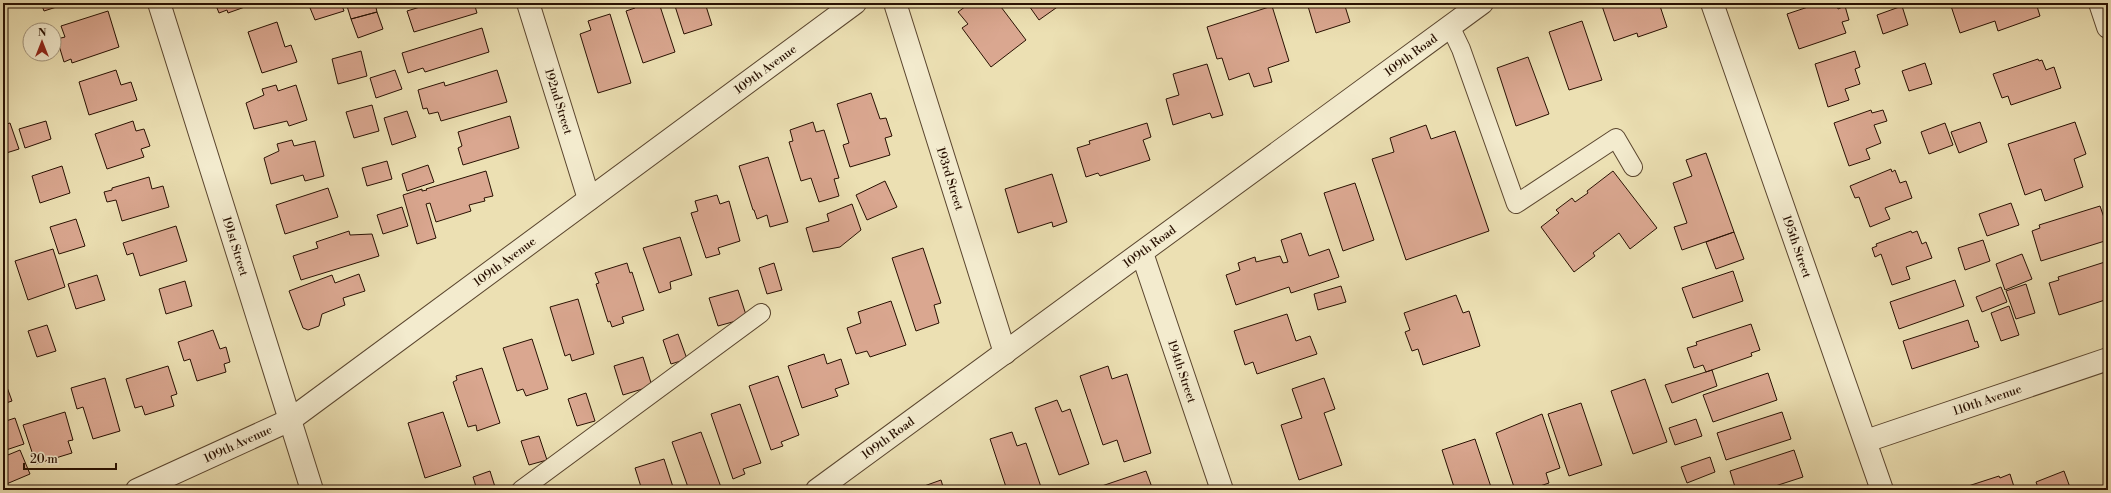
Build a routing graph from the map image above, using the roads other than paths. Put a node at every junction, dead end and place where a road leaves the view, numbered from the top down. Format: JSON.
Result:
{"nodes":[{"id":1,"x":159,"y":3,"type":"edge"},
{"id":2,"x":528,"y":3,"type":"edge"},
{"id":3,"x":855,"y":3,"type":"edge"},
{"id":4,"x":895,"y":3,"type":"edge"},
{"id":5,"x":1482,"y":3,"type":"edge"},
{"id":6,"x":1712,"y":3,"type":"edge"},
{"id":7,"x":2100,"y":3,"type":"edge"},
{"id":8,"x":1450,"y":26,"type":"junction"},
{"id":9,"x":2108,"y":27,"type":"edge"},
{"id":10,"x":1633,"y":167,"type":"dead end"},
{"id":11,"x":589,"y":199,"type":"junction"},
{"id":12,"x":1142,"y":253,"type":"junction"},
{"id":13,"x":761,"y":313,"type":"dead end"},
{"id":14,"x":1006,"y":353,"type":"junction"},
{"id":15,"x":2108,"y":358,"type":"edge"},
{"id":16,"x":290,"y":420,"type":"junction"},
{"id":17,"x":1866,"y":441,"type":"junction"},
{"id":18,"x":828,"y":487,"type":"edge"},
{"id":19,"x":137,"y":490,"type":"edge"},
{"id":20,"x":312,"y":490,"type":"edge"},
{"id":21,"x":521,"y":490,"type":"edge"},
{"id":22,"x":1222,"y":490,"type":"edge"},
{"id":23,"x":1882,"y":490,"type":"edge"}],
"edges":[{"from":1,"to":16,"type":"street","name":"191st Street"},
{"from":2,"to":11,"type":"street","name":"192nd Street"},
{"from":3,"to":11,"type":"street","name":"109th Avenue"},
{"from":4,"to":14,"type":"street","name":"193rd Street"},
{"from":5,"to":8,"type":"street","name":"109th Road"},
{"from":6,"to":17,"type":"street","name":"195th Street"},
{"from":7,"to":9,"type":"street"},
{"from":8,"to":10,"type":"lane"},
{"from":8,"to":12,"type":"street","name":"109th Road"},
{"from":11,"to":16,"type":"street","name":"109th Avenue"},
{"from":12,"to":14,"type":"street","name":"109th Road"},
{"from":12,"to":22,"type":"street","name":"194th Street"},
{"from":13,"to":21,"type":"lane"},
{"from":14,"to":18,"type":"street","name":"109th Road"},
{"from":15,"to":17,"type":"street","name":"110th Avenue"},
{"from":16,"to":19,"type":"street","name":"109th Avenue"},
{"from":16,"to":20,"type":"street","name":"191st Street"},
{"from":17,"to":23,"type":"street","name":"195th Street"}]}
